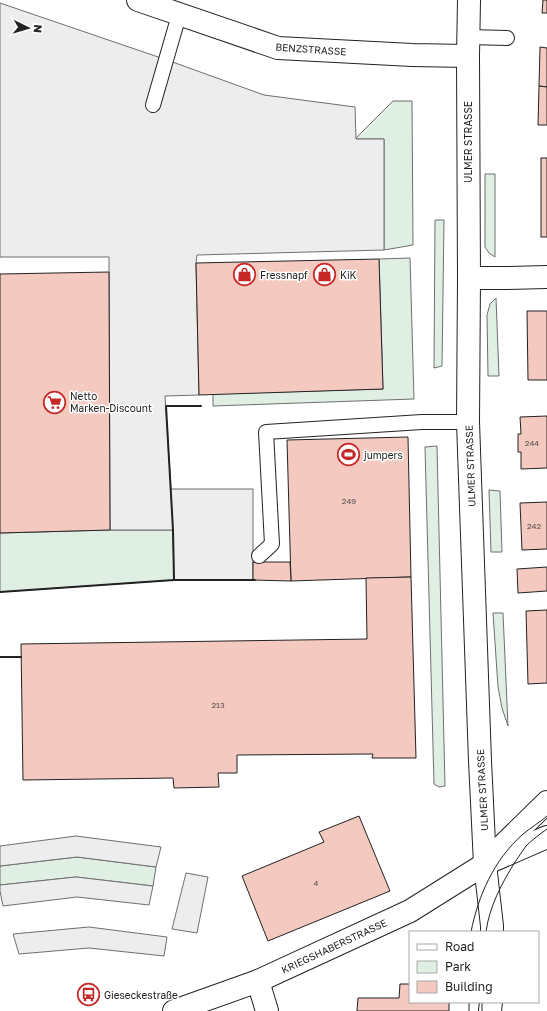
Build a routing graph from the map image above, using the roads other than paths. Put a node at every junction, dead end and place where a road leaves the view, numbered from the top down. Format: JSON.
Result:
{"nodes":[{"id":1,"x":138,"y":0,"type":"edge"},
{"id":2,"x":469,"y":0,"type":"edge"},
{"id":3,"x":179,"y":15,"type":"junction"},
{"id":4,"x":507,"y":38,"type":"dead end"},
{"id":5,"x":468,"y":47,"type":"junction"},
{"id":6,"x":153,"y":106,"type":"dead end"},
{"id":7,"x":547,"y":277,"type":"edge"},
{"id":8,"x":469,"y":278,"type":"junction"},
{"id":9,"x":468,"y":422,"type":"junction"},
{"id":10,"x":259,"y":556,"type":"dead end"},
{"id":11,"x":547,"y":802,"type":"edge"},
{"id":12,"x":547,"y":837,"type":"edge"},
{"id":13,"x":485,"y":864,"type":"junction"},
{"id":14,"x":492,"y":931,"type":"edge"},
{"id":15,"x":258,"y":981,"type":"junction"},
{"id":16,"x":174,"y":1011,"type":"edge"},
{"id":17,"x":267,"y":1011,"type":"edge"}],
"edges":[{"from":1,"to":3,"type":"street","name":"BENZSTRASSE"},
{"from":2,"to":5,"type":"street","name":"ULMER STRASSE"},
{"from":3,"to":5,"type":"street","name":"BENZSTRASSE"},
{"from":3,"to":6,"type":"lane"},
{"from":4,"to":5,"type":"lane"},
{"from":5,"to":8,"type":"street","name":"ULMER STRASSE"},
{"from":7,"to":8,"type":"street"},
{"from":8,"to":9,"type":"street","name":"ULMER STRASSE"},
{"from":9,"to":10,"type":"lane"},
{"from":9,"to":13,"type":"street","name":"ULMER STRASSE"},
{"from":11,"to":13,"type":"street"},
{"from":12,"to":13,"type":"street"},
{"from":13,"to":14,"type":"street","name":"ULMER STRASSE"},
{"from":13,"to":15,"type":"street","name":"KRIEGSHABERSTRASSE"},
{"from":15,"to":16,"type":"street","name":"KRIEGSHABERSTRASSE"},
{"from":15,"to":17,"type":"street"}]}
